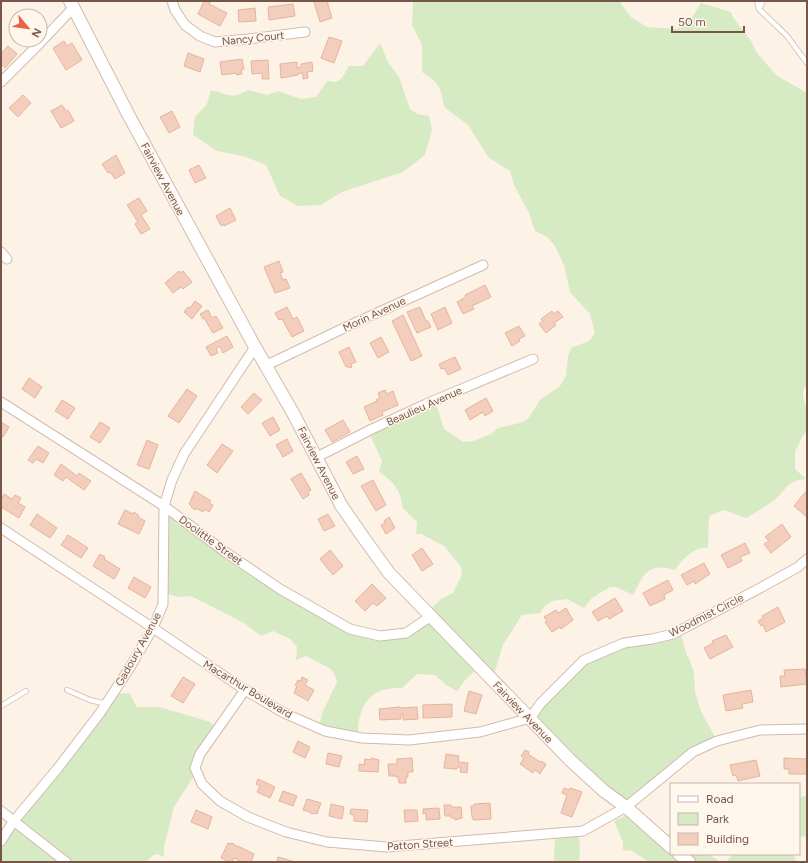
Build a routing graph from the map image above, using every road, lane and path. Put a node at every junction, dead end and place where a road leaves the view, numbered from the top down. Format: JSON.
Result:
{"nodes":[{"id":1,"x":172,"y":1,"type":"edge"},
{"id":2,"x":757,"y":1,"type":"edge"},
{"id":3,"x":763,"y":1,"type":"edge"},
{"id":4,"x":72,"y":4,"type":"edge"},
{"id":5,"x":760,"y":9,"type":"junction"},
{"id":6,"x":305,"y":32,"type":"dead end"},
{"id":7,"x":807,"y":63,"type":"edge"},
{"id":8,"x":1,"y":82,"type":"edge"},
{"id":9,"x":483,"y":265,"type":"dead end"},
{"id":10,"x":255,"y":347,"type":"junction"},
{"id":11,"x":533,"y":359,"type":"dead end"},
{"id":12,"x":265,"y":366,"type":"junction"},
{"id":13,"x":1,"y":402,"type":"edge"},
{"id":14,"x":317,"y":457,"type":"junction"},
{"id":15,"x":164,"y":506,"type":"junction"},
{"id":16,"x":1,"y":528,"type":"edge"},
{"id":17,"x":807,"y":559,"type":"edge"},
{"id":18,"x":431,"y":616,"type":"junction"},
{"id":19,"x":153,"y":628,"type":"junction"},
{"id":20,"x":67,"y":690,"type":"dead end"},
{"id":21,"x":245,"y":690,"type":"junction"},
{"id":22,"x":26,"y":691,"type":"dead end"},
{"id":23,"x":106,"y":704,"type":"junction"},
{"id":24,"x":1,"y":706,"type":"edge"},
{"id":25,"x":530,"y":718,"type":"junction"},
{"id":26,"x":807,"y":729,"type":"edge"},
{"id":27,"x":626,"y":807,"type":"junction"},
{"id":28,"x":1,"y":811,"type":"edge"},
{"id":29,"x":13,"y":822,"type":"junction"},
{"id":30,"x":1,"y":841,"type":"edge"},
{"id":31,"x":670,"y":846,"type":"edge"},
{"id":32,"x":681,"y":855,"type":"edge"},
{"id":33,"x":66,"y":862,"type":"edge"},
{"id":34,"x":689,"y":862,"type":"edge"}],
"edges":[{"from":1,"to":6,"type":"street","name":"Nancy Court"},
{"from":2,"to":5,"type":"lane"},
{"from":3,"to":5,"type":"lane"},
{"from":4,"to":8,"type":"street"},
{"from":4,"to":10,"type":"main road","name":"Fairview Avenue"},
{"from":5,"to":7,"type":"lane"},
{"from":9,"to":12,"type":"street","name":"Morin Avenue"},
{"from":10,"to":12,"type":"main road","name":"Fairview Avenue"},
{"from":10,"to":15,"type":"street","name":"Gadoury Avenue"},
{"from":11,"to":14,"type":"street","name":"Beaulieu Avenue"},
{"from":12,"to":14,"type":"main road","name":"Fairview Avenue"},
{"from":13,"to":15,"type":"street","name":"Doolittle Street"},
{"from":14,"to":18,"type":"main road","name":"Fairview Avenue"},
{"from":15,"to":18,"type":"street","name":"Doolittle Street"},
{"from":15,"to":19,"type":"street","name":"Gadoury Avenue"},
{"from":16,"to":19,"type":"street","name":"Macarthur Boulevard"},
{"from":17,"to":25,"type":"street","name":"Woodmist Circle"},
{"from":18,"to":25,"type":"main road","name":"Fairview Avenue"},
{"from":19,"to":21,"type":"street","name":"Macarthur Boulevard"},
{"from":19,"to":23,"type":"street","name":"Gadoury Avenue"},
{"from":20,"to":23,"type":"lane"},
{"from":21,"to":25,"type":"street","name":"Macarthur Boulevard"},
{"from":21,"to":27,"type":"street","name":"Patton Street"},
{"from":22,"to":24,"type":"lane"},
{"from":23,"to":29,"type":"street","name":"Gadoury Avenue"},
{"from":25,"to":27,"type":"main road","name":"Fairview Avenue"},
{"from":26,"to":27,"type":"street"},
{"from":27,"to":31,"type":"main road","name":"Fairview Avenue"},
{"from":28,"to":29,"type":"street"},
{"from":29,"to":30,"type":"street","name":"Gadoury Avenue"},
{"from":29,"to":33,"type":"street"},
{"from":32,"to":34,"type":"main road"}]}
